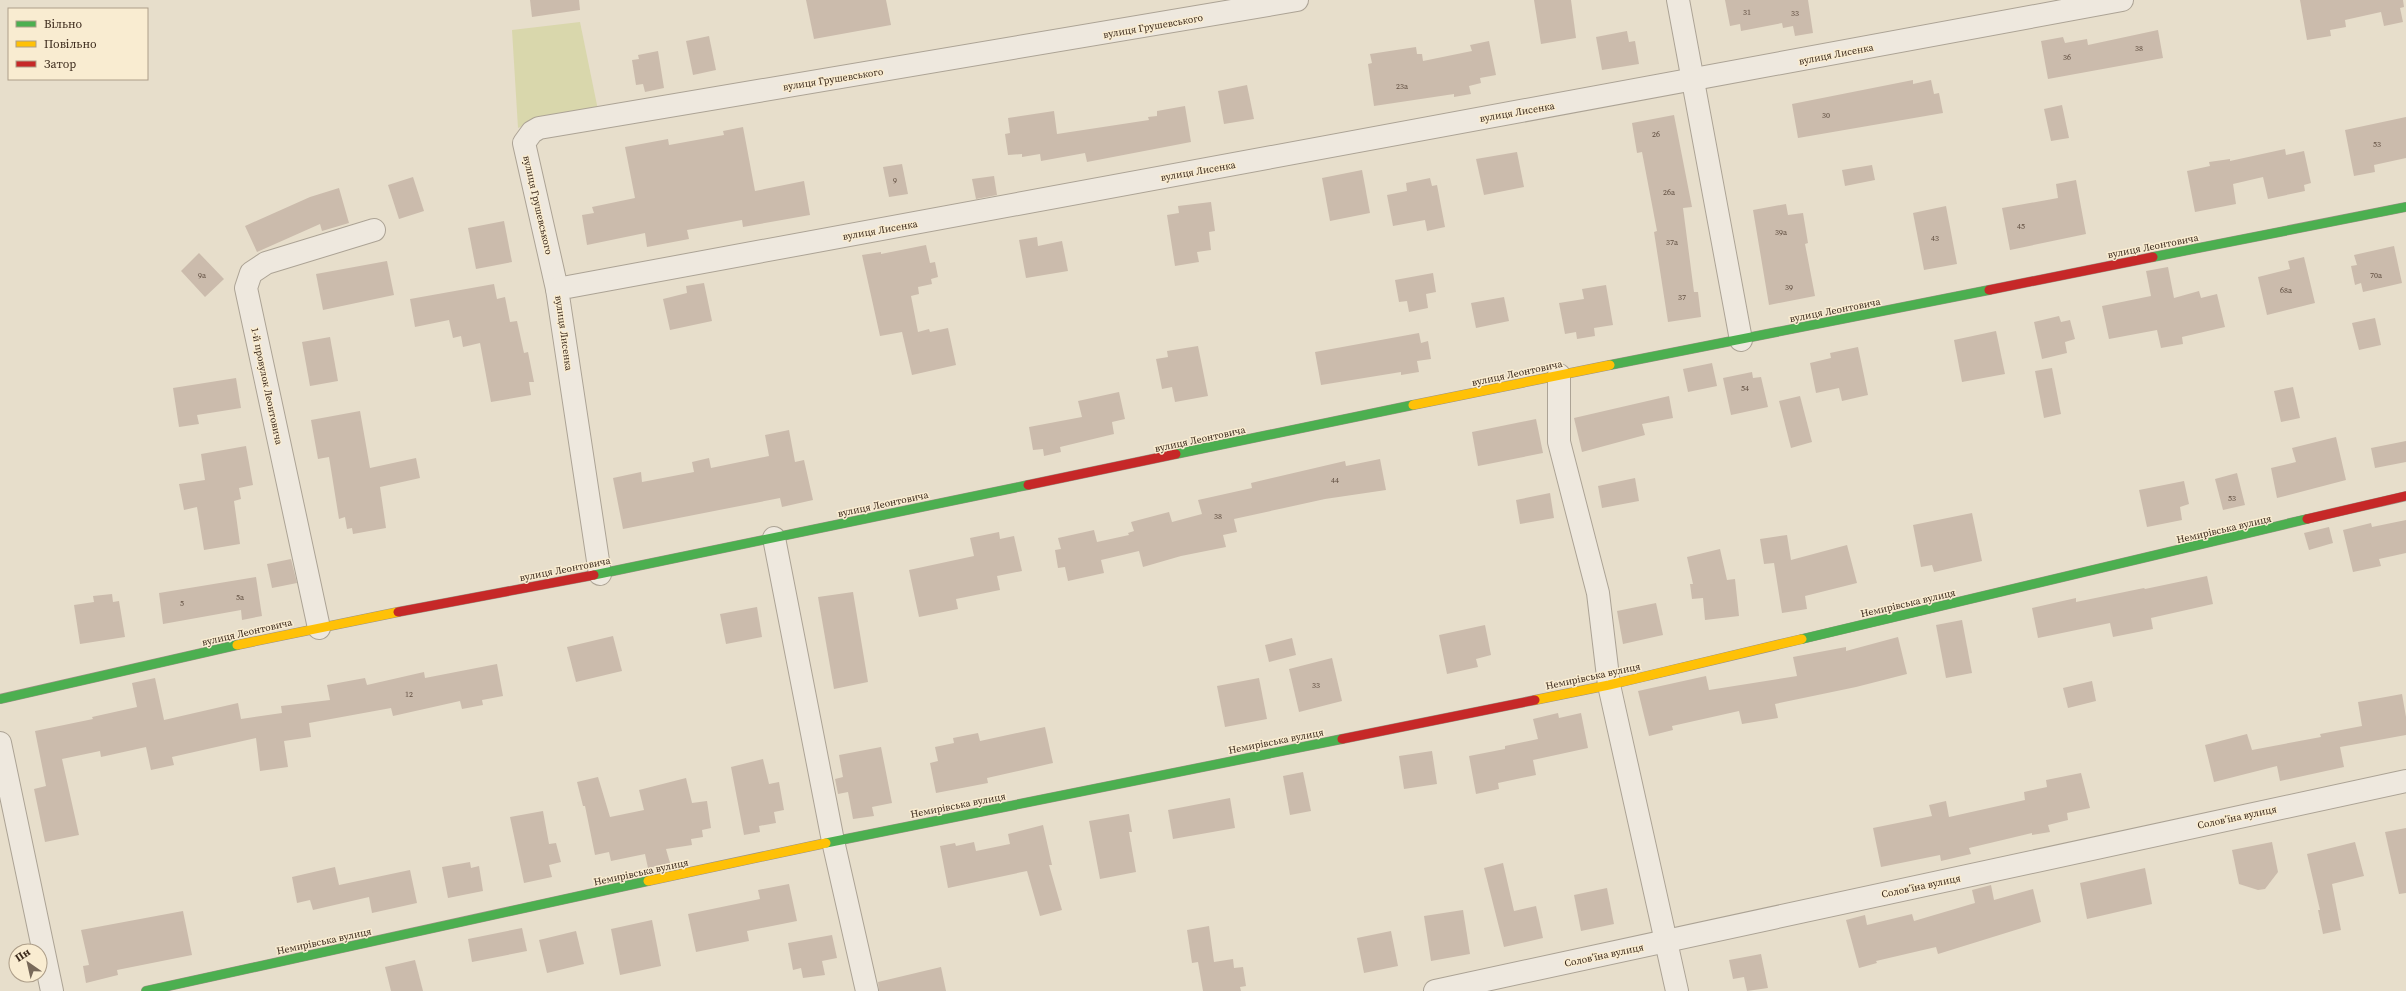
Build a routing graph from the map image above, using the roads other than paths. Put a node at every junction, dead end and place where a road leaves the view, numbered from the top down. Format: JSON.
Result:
{"nodes":[{"id":1,"x":1297,"y":0,"type":"edge"},
{"id":2,"x":1678,"y":0,"type":"edge"},
{"id":3,"x":2122,"y":0,"type":"edge"},
{"id":4,"x":1692,"y":81,"type":"junction"},
{"id":5,"x":2406,"y":207,"type":"edge"},
{"id":6,"x":374,"y":230,"type":"dead end"},
{"id":7,"x":557,"y":289,"type":"junction"},
{"id":8,"x":1741,"y":340,"type":"junction"},
{"id":9,"x":1559,"y":375,"type":"junction"},
{"id":10,"x":2406,"y":496,"type":"edge"},
{"id":11,"x":774,"y":538,"type":"junction"},
{"id":12,"x":600,"y":574,"type":"junction"},
{"id":13,"x":319,"y":628,"type":"junction"},
{"id":14,"x":1609,"y":685,"type":"junction"},
{"id":15,"x":0,"y":699,"type":"edge"},
{"id":16,"x":0,"y":743,"type":"edge"},
{"id":17,"x":2406,"y":781,"type":"edge"},
{"id":18,"x":833,"y":842,"type":"junction"},
{"id":19,"x":1667,"y":941,"type":"junction"},
{"id":20,"x":52,"y":991,"type":"edge"},
{"id":21,"x":146,"y":991,"type":"edge"},
{"id":22,"x":866,"y":991,"type":"edge"},
{"id":23,"x":1435,"y":991,"type":"edge"},
{"id":24,"x":1677,"y":991,"type":"edge"}],
"edges":[{"from":1,"to":7,"type":"street","name":"вулиця Грушевського"},
{"from":2,"to":4,"type":"street"},
{"from":3,"to":4,"type":"street","name":"вулиця Лисенка"},
{"from":4,"to":7,"type":"street","name":"вулиця Лисенка"},
{"from":4,"to":8,"type":"street"},
{"from":5,"to":8,"type":"street","name":"вулиця Леонтовича"},
{"from":6,"to":13,"type":"street","name":"1-й провулок Леонтовича"},
{"from":7,"to":12,"type":"street","name":"вулиця Лисенка"},
{"from":8,"to":9,"type":"street","name":"вулиця Леонтовича"},
{"from":9,"to":11,"type":"street","name":"вулиця Леонтовича"},
{"from":9,"to":14,"type":"street"},
{"from":10,"to":14,"type":"street","name":"Немирівська вулиця"},
{"from":11,"to":12,"type":"street","name":"вулиця Леонтовича"},
{"from":11,"to":18,"type":"street"},
{"from":12,"to":13,"type":"street","name":"вулиця Леонтовича"},
{"from":13,"to":15,"type":"street","name":"вулиця Леонтовича"},
{"from":14,"to":18,"type":"street","name":"Немирівська вулиця"},
{"from":14,"to":19,"type":"street"},
{"from":16,"to":20,"type":"street"},
{"from":17,"to":19,"type":"street","name":"Соловʼїна вулиця"},
{"from":18,"to":21,"type":"street","name":"Немирівська вулиця"},
{"from":18,"to":22,"type":"street"},
{"from":19,"to":23,"type":"street","name":"Соловʼїна вулиця"},
{"from":19,"to":24,"type":"street"}]}
